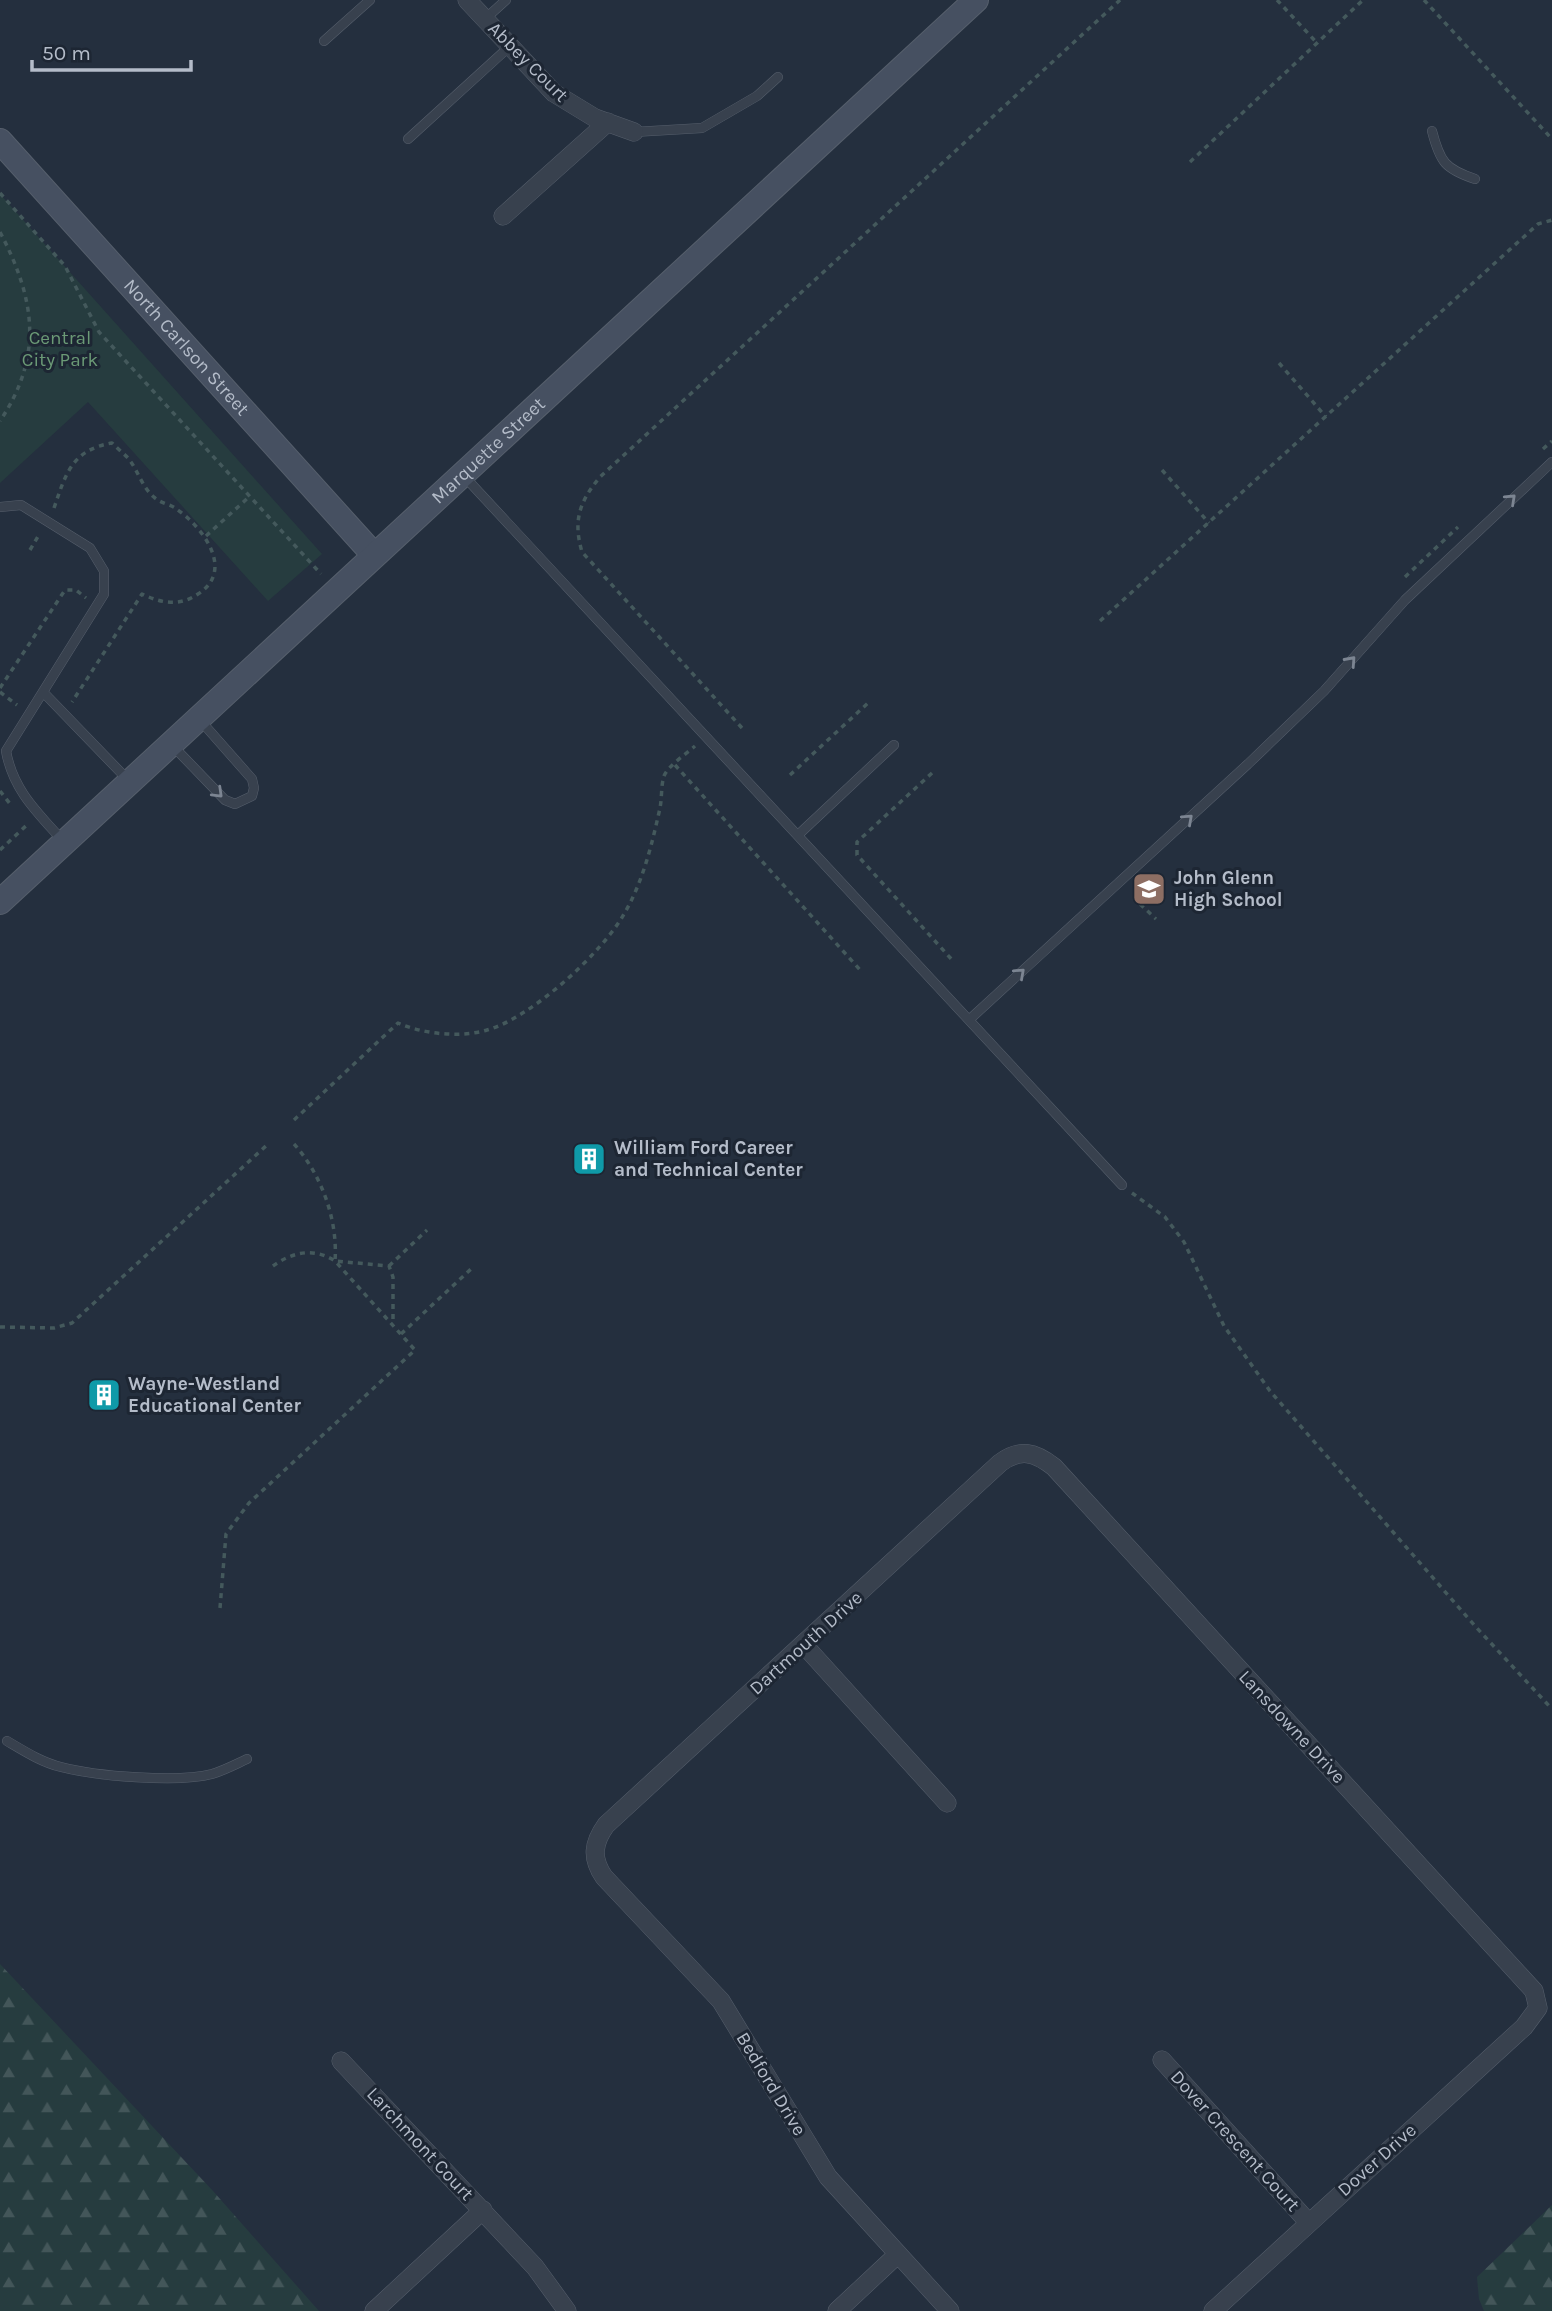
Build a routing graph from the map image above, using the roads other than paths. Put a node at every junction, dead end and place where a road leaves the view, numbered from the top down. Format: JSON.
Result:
{"nodes":[{"id":1,"x":370,"y":0,"type":"edge"},
{"id":2,"x":467,"y":0,"type":"edge"},
{"id":3,"x":506,"y":0,"type":"edge"},
{"id":4,"x":976,"y":0,"type":"edge"},
{"id":5,"x":485,"y":19,"type":"junction"},
{"id":6,"x":324,"y":41,"type":"dead end"},
{"id":7,"x":509,"y":47,"type":"junction"},
{"id":8,"x":778,"y":77,"type":"dead end"},
{"id":9,"x":608,"y":122,"type":"junction"},
{"id":10,"x":1432,"y":131,"type":"dead end"},
{"id":11,"x":634,"y":132,"type":"joint"},
{"id":12,"x":408,"y":139,"type":"dead end"},
{"id":13,"x":0,"y":141,"type":"edge"},
{"id":14,"x":1475,"y":179,"type":"dead end"},
{"id":15,"x":503,"y":216,"type":"dead end"},
{"id":16,"x":1552,"y":462,"type":"edge"},
{"id":17,"x":462,"y":474,"type":"junction"},
{"id":18,"x":0,"y":507,"type":"edge"},
{"id":19,"x":374,"y":555,"type":"junction"},
{"id":20,"x":43,"y":692,"type":"junction"},
{"id":21,"x":199,"y":719,"type":"junction"},
{"id":22,"x":171,"y":744,"type":"junction"},
{"id":23,"x":894,"y":746,"type":"dead end"},
{"id":24,"x":130,"y":782,"type":"junction"},
{"id":25,"x":798,"y":835,"type":"junction"},
{"id":26,"x":65,"y":842,"type":"junction"},
{"id":27,"x":0,"y":902,"type":"edge"},
{"id":28,"x":970,"y":1019,"type":"junction"},
{"id":29,"x":1122,"y":1185,"type":"road end"},
{"id":30,"x":1035,"y":1455,"type":"joint"},
{"id":31,"x":804,"y":1645,"type":"junction"},
{"id":32,"x":7,"y":1741,"type":"dead end"},
{"id":33,"x":247,"y":1759,"type":"dead end"},
{"id":34,"x":947,"y":1803,"type":"dead end"},
{"id":35,"x":595,"y":1856,"type":"joint"},
{"id":36,"x":1538,"y":2008,"type":"joint"},
{"id":37,"x":1162,"y":2060,"type":"dead end"},
{"id":38,"x":341,"y":2061,"type":"dead end"},
{"id":39,"x":482,"y":2210,"type":"junction"},
{"id":40,"x":1309,"y":2222,"type":"junction"},
{"id":41,"x":897,"y":2255,"type":"junction"},
{"id":42,"x":374,"y":2311,"type":"edge"},
{"id":43,"x":567,"y":2311,"type":"edge"},
{"id":44,"x":837,"y":2311,"type":"edge"},
{"id":45,"x":950,"y":2311,"type":"edge"},
{"id":46,"x":1213,"y":2311,"type":"edge"}],
"edges":[{"from":1,"to":6,"type":"lane"},
{"from":2,"to":5,"type":"street","name":"Abbey Court"},
{"from":3,"to":5,"type":"lane"},
{"from":4,"to":17,"type":"street","name":"Marquette Street"},
{"from":5,"to":7,"type":"street","name":"Abbey Court"},
{"from":7,"to":9,"type":"street","name":"Abbey Court"},
{"from":7,"to":12,"type":"lane"},
{"from":8,"to":11,"type":"lane"},
{"from":9,"to":11,"type":"street","name":"Abbey Court"},
{"from":9,"to":15,"type":"street"},
{"from":10,"to":14,"type":"lane"},
{"from":13,"to":19,"type":"street","name":"North Carlson Street"},
{"from":28,"to":16,"type":"lane","one_way":true},
{"from":17,"to":19,"type":"street","name":"Marquette Street"},
{"from":17,"to":25,"type":"lane"},
{"from":18,"to":20,"type":"lane"},
{"from":19,"to":21,"type":"street","name":"Marquette Street"},
{"from":20,"to":24,"type":"lane"},
{"from":20,"to":26,"type":"lane"},
{"from":21,"to":22,"type":"street","name":"Marquette Street"},
{"from":22,"to":21,"type":"lane","one_way":true},
{"from":22,"to":24,"type":"street","name":"Marquette Street"},
{"from":23,"to":25,"type":"lane"},
{"from":24,"to":26,"type":"street","name":"Marquette Street"},
{"from":25,"to":28,"type":"lane"},
{"from":26,"to":27,"type":"street","name":"Marquette Street"},
{"from":28,"to":29,"type":"lane"},
{"from":30,"to":31,"type":"street","name":"Dartmouth Drive"},
{"from":30,"to":36,"type":"street","name":"Lansdowne Drive"},
{"from":31,"to":34,"type":"street"},
{"from":31,"to":35,"type":"street","name":"Dartmouth Drive"},
{"from":32,"to":33,"type":"lane"},
{"from":35,"to":41,"type":"street","name":"Bedford Drive"},
{"from":36,"to":40,"type":"street","name":"Dover Drive"},
{"from":37,"to":40,"type":"street","name":"Dover Crescent Court"},
{"from":38,"to":39,"type":"street","name":"Larchmont Court"},
{"from":39,"to":42,"type":"street","name":"Larchmont Court"},
{"from":39,"to":43,"type":"street"},
{"from":40,"to":46,"type":"street","name":"Dover Drive"},
{"from":41,"to":44,"type":"street"},
{"from":41,"to":45,"type":"street","name":"Bedford Drive"}]}
